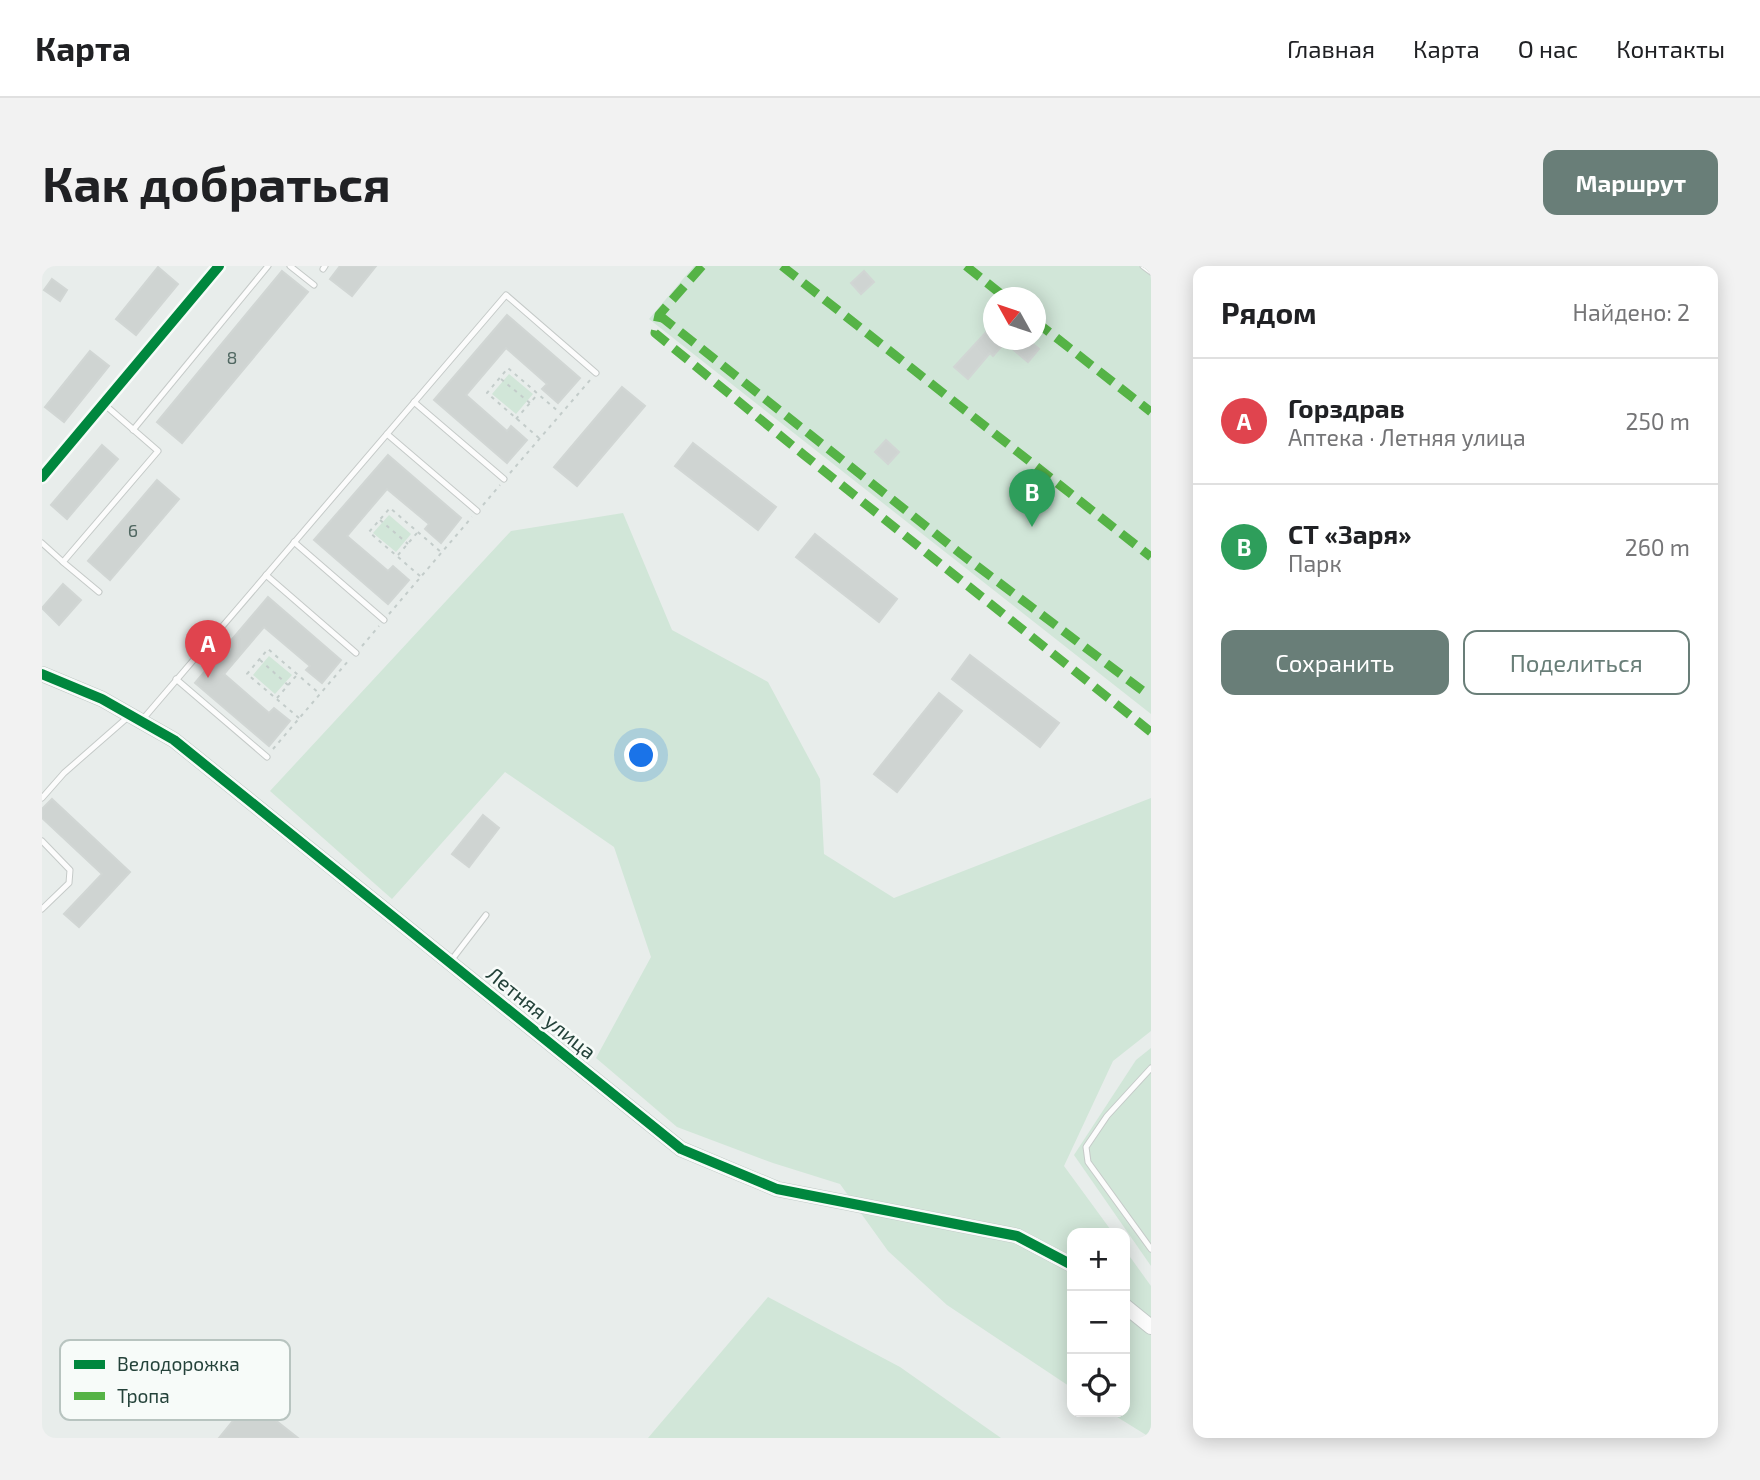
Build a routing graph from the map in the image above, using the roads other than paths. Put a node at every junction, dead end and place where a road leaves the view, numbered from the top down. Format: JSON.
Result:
{"nodes":[{"id":1,"x":219,"y":266,"type":"edge"},
{"id":2,"x":268,"y":266,"type":"edge"},
{"id":3,"x":290,"y":266,"type":"edge"},
{"id":4,"x":1143,"y":266,"type":"edge"},
{"id":5,"x":1151,"y":272,"type":"edge"},
{"id":6,"x":314,"y":285,"type":"dead end"},
{"id":7,"x":596,"y":373,"type":"road end"},
{"id":8,"x":414,"y":402,"type":"junction"},
{"id":9,"x":105,"y":405,"type":"junction"},
{"id":10,"x":133,"y":430,"type":"junction"},
{"id":11,"x":387,"y":434,"type":"junction"},
{"id":12,"x":42,"y":477,"type":"edge"},
{"id":13,"x":504,"y":480,"type":"road end"},
{"id":14,"x":477,"y":511,"type":"road end"},
{"id":15,"x":42,"y":542,"type":"edge"},
{"id":16,"x":294,"y":542,"type":"junction"},
{"id":17,"x":64,"y":562,"type":"junction"},
{"id":18,"x":266,"y":575,"type":"junction"},
{"id":19,"x":99,"y":592,"type":"dead end"},
{"id":20,"x":384,"y":620,"type":"road end"},
{"id":21,"x":356,"y":653,"type":"road end"},
{"id":22,"x":42,"y":674,"type":"edge"},
{"id":23,"x":176,"y":679,"type":"junction"},
{"id":24,"x":135,"y":718,"type":"junction"},
{"id":25,"x":267,"y":757,"type":"road end"},
{"id":26,"x":42,"y":799,"type":"edge"},
{"id":27,"x":42,"y":841,"type":"edge"},
{"id":28,"x":42,"y":909,"type":"edge"},
{"id":29,"x":486,"y":915,"type":"dead end"},
{"id":30,"x":450,"y":962,"type":"junction"},
{"id":31,"x":1151,"y":1069,"type":"edge"},
{"id":32,"x":1151,"y":1249,"type":"edge"},
{"id":33,"x":1067,"y":1262,"type":"edge"},
{"id":34,"x":1130,"y":1310,"type":"edge"},
{"id":35,"x":1151,"y":1327,"type":"edge"}],
"edges":[{"from":1,"to":9,"type":"street"},
{"from":2,"to":10,"type":"lane"},
{"from":3,"to":6,"type":"lane"},
{"from":4,"to":5,"type":"lane"},
{"from":7,"to":8,"type":"lane"},
{"from":8,"to":11,"type":"lane"},
{"from":8,"to":13,"type":"lane"},
{"from":9,"to":10,"type":"lane"},
{"from":9,"to":12,"type":"street"},
{"from":10,"to":17,"type":"lane"},
{"from":11,"to":14,"type":"lane"},
{"from":11,"to":16,"type":"lane"},
{"from":15,"to":17,"type":"lane"},
{"from":16,"to":18,"type":"lane"},
{"from":16,"to":20,"type":"lane"},
{"from":17,"to":19,"type":"lane"},
{"from":18,"to":21,"type":"lane"},
{"from":18,"to":23,"type":"lane"},
{"from":22,"to":24,"type":"street","name":"Летняя улица"},
{"from":23,"to":24,"type":"lane"},
{"from":23,"to":25,"type":"lane"},
{"from":24,"to":26,"type":"lane"},
{"from":24,"to":30,"type":"street","name":"Летняя улица"},
{"from":27,"to":28,"type":"lane"},
{"from":29,"to":30,"type":"lane"},
{"from":30,"to":33,"type":"street","name":"Летняя улица"},
{"from":31,"to":32,"type":"lane"},
{"from":34,"to":35,"type":"street"}]}
